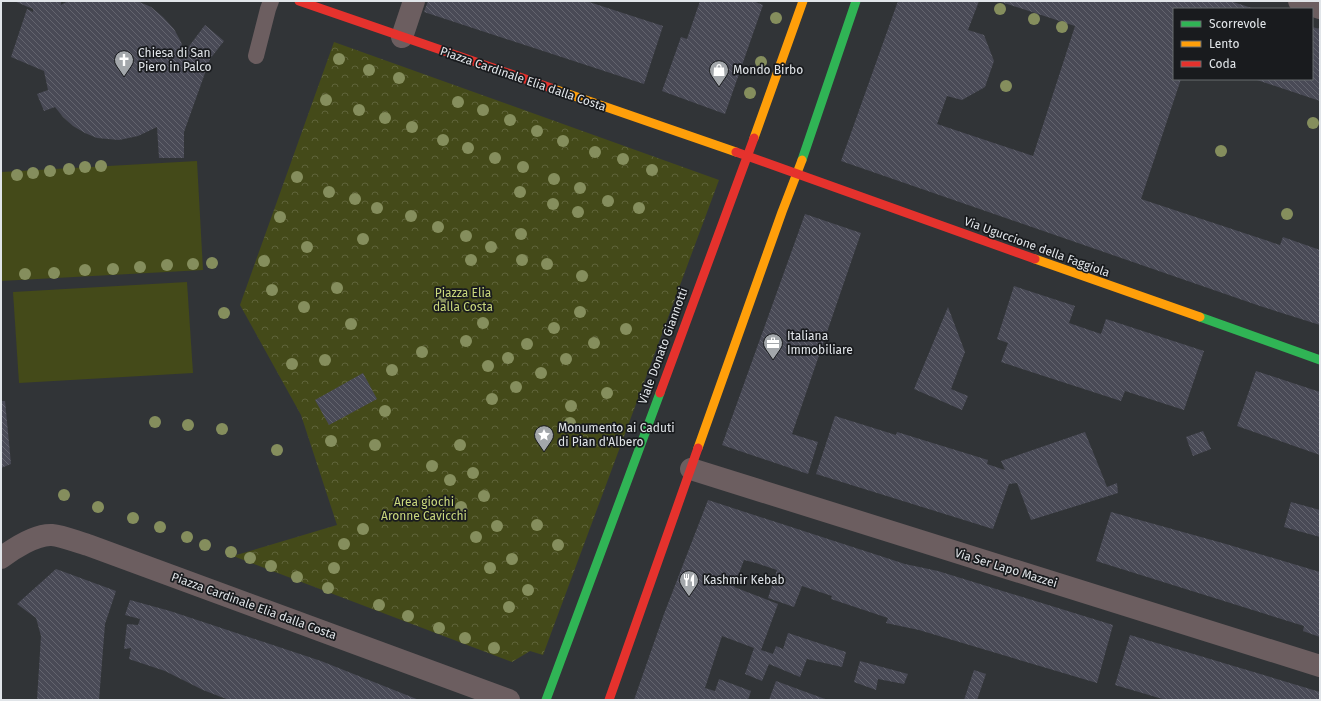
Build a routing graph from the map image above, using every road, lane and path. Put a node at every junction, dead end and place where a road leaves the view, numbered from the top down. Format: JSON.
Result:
{"nodes":[{"id":1,"x":271,"y":1,"type":"edge"},
{"id":2,"x":299,"y":1,"type":"edge"},
{"id":3,"x":414,"y":1,"type":"edge"},
{"id":4,"x":803,"y":1,"type":"edge"},
{"id":5,"x":856,"y":1,"type":"edge"},
{"id":6,"x":1298,"y":1,"type":"edge"},
{"id":7,"x":1320,"y":8,"type":"edge"},
{"id":8,"x":402,"y":37,"type":"junction"},
{"id":9,"x":256,"y":56,"type":"dead end"},
{"id":10,"x":747,"y":156,"type":"junction"},
{"id":11,"x":798,"y":175,"type":"junction"},
{"id":12,"x":1320,"y":360,"type":"edge"},
{"id":13,"x":691,"y":470,"type":"junction"},
{"id":14,"x":1,"y":558,"type":"edge"},
{"id":15,"x":1320,"y":666,"type":"edge"},
{"id":16,"x":509,"y":700,"type":"edge"},
{"id":17,"x":546,"y":700,"type":"edge"},
{"id":18,"x":609,"y":700,"type":"edge"}],
"edges":[{"from":1,"to":9,"type":"lane"},
{"from":2,"to":8,"type":"street","name":"Piazza Cardinale Elia dalla Costa"},
{"from":3,"to":8,"type":"street"},
{"from":4,"to":10,"type":"street","name":"Viale Donato Giannotti"},
{"from":5,"to":11,"type":"street"},
{"from":6,"to":7,"type":"street"},
{"from":8,"to":10,"type":"street","name":"Piazza Cardinale Elia dalla Costa"},
{"from":10,"to":11,"type":"street","name":"Via Uguccione della Faggiola"},
{"from":10,"to":17,"type":"street","name":"Viale Donato Giannotti"},
{"from":11,"to":12,"type":"street","name":"Via Uguccione della Faggiola"},
{"from":11,"to":13,"type":"street"},
{"from":13,"to":15,"type":"street","name":"Via Ser Lapo Mazzei"},
{"from":13,"to":18,"type":"street"},
{"from":14,"to":16,"type":"street","name":"Piazza Cardinale Elia dalla Costa"}]}
